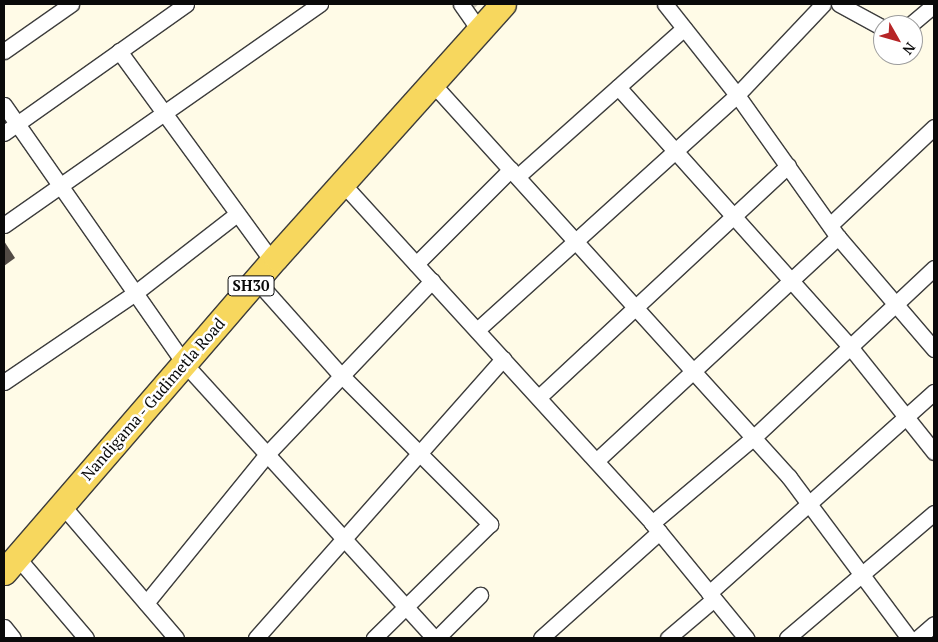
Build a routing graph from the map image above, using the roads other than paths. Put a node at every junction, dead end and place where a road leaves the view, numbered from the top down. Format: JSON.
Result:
{"nodes":[{"id":1,"x":71,"y":4,"type":"edge"},
{"id":2,"x":186,"y":4,"type":"edge"},
{"id":3,"x":320,"y":4,"type":"edge"},
{"id":4,"x":461,"y":4,"type":"edge"},
{"id":5,"x":503,"y":4,"type":"edge"},
{"id":6,"x":665,"y":4,"type":"edge"},
{"id":7,"x":823,"y":4,"type":"edge"},
{"id":8,"x":839,"y":4,"type":"edge"},
{"id":9,"x":934,"y":5,"type":"edge"},
{"id":10,"x":922,"y":15,"type":"edge"},
{"id":11,"x":873,"y":23,"type":"edge"},
{"id":12,"x":684,"y":28,"type":"junction"},
{"id":13,"x":479,"y":30,"type":"junction"},
{"id":14,"x":4,"y":51,"type":"edge"},
{"id":15,"x":119,"y":52,"type":"junction"},
{"id":16,"x":432,"y":83,"type":"junction"},
{"id":17,"x":618,"y":87,"type":"junction"},
{"id":18,"x":737,"y":95,"type":"junction"},
{"id":19,"x":4,"y":105,"type":"edge"},
{"id":20,"x":164,"y":113,"type":"junction"},
{"id":21,"x":17,"y":124,"type":"junction"},
{"id":22,"x":934,"y":127,"type":"edge"},
{"id":23,"x":4,"y":133,"type":"edge"},
{"id":24,"x":675,"y":151,"type":"junction"},
{"id":25,"x":788,"y":166,"type":"junction"},
{"id":26,"x":514,"y":172,"type":"junction"},
{"id":27,"x":342,"y":183,"type":"junction"},
{"id":28,"x":60,"y":184,"type":"junction"},
{"id":29,"x":237,"y":214,"type":"junction"},
{"id":30,"x":733,"y":217,"type":"junction"},
{"id":31,"x":4,"y":225,"type":"edge"},
{"id":32,"x":834,"y":231,"type":"junction"},
{"id":33,"x":577,"y":240,"type":"junction"},
{"id":34,"x":272,"y":261,"type":"junction"},
{"id":35,"x":416,"y":264,"type":"junction"},
{"id":36,"x":934,"y":268,"type":"edge"},
{"id":37,"x":256,"y":280,"type":"junction"},
{"id":38,"x":432,"y":281,"type":"junction"},
{"id":39,"x":790,"y":281,"type":"junction"},
{"id":40,"x":135,"y":293,"type":"junction"},
{"id":41,"x":897,"y":305,"type":"junction"},
{"id":42,"x":637,"y":306,"type":"junction"},
{"id":43,"x":477,"y":330,"type":"junction"},
{"id":44,"x":850,"y":348,"type":"junction"},
{"id":45,"x":934,"y":349,"type":"edge"},
{"id":46,"x":503,"y":359,"type":"junction"},
{"id":47,"x":184,"y":363,"type":"junction"},
{"id":48,"x":695,"y":369,"type":"junction"},
{"id":49,"x":342,"y":376,"type":"junction"},
{"id":50,"x":4,"y":382,"type":"edge"},
{"id":51,"x":934,"y":392,"type":"edge"},
{"id":52,"x":539,"y":397,"type":"junction"},
{"id":53,"x":906,"y":417,"type":"junction"},
{"id":54,"x":754,"y":437,"type":"junction"},
{"id":55,"x":419,"y":452,"type":"junction"},
{"id":56,"x":934,"y":452,"type":"edge"},
{"id":57,"x":268,"y":453,"type":"junction"},
{"id":58,"x":596,"y":461,"type":"junction"},
{"id":59,"x":62,"y":504,"type":"junction"},
{"id":60,"x":809,"y":504,"type":"junction"},
{"id":61,"x":934,"y":513,"type":"edge"},
{"id":62,"x":656,"y":528,"type":"junction"},
{"id":63,"x":343,"y":536,"type":"junction"},
{"id":64,"x":10,"y":564,"type":"edge"},
{"id":65,"x":862,"y":575,"type":"junction"},
{"id":66,"x":480,"y":595,"type":"dead end"},
{"id":67,"x":712,"y":596,"type":"junction"},
{"id":68,"x":146,"y":603,"type":"junction"},
{"id":69,"x":406,"y":607,"type":"junction"},
{"id":70,"x":934,"y":624,"type":"edge"},
{"id":71,"x":4,"y":627,"type":"edge"},
{"id":72,"x":13,"y":638,"type":"edge"},
{"id":73,"x":86,"y":638,"type":"edge"},
{"id":74,"x":176,"y":638,"type":"edge"},
{"id":75,"x":256,"y":638,"type":"edge"},
{"id":76,"x":374,"y":638,"type":"edge"},
{"id":77,"x":435,"y":638,"type":"edge"},
{"id":78,"x":541,"y":638,"type":"edge"},
{"id":79,"x":668,"y":638,"type":"edge"},
{"id":80,"x":746,"y":638,"type":"edge"},
{"id":81,"x":787,"y":638,"type":"edge"},
{"id":82,"x":909,"y":638,"type":"edge"},
{"id":83,"x":918,"y":638,"type":"edge"}],
"edges":[{"from":1,"to":14,"type":"street"},
{"from":2,"to":15,"type":"street"},
{"from":3,"to":20,"type":"street"},
{"from":4,"to":13,"type":"street"},
{"from":5,"to":13,"type":"main road","name":"Nandigama - Gudimetla Road","number":"SH30"},
{"from":6,"to":12,"type":"street"},
{"from":7,"to":18,"type":"street"},
{"from":8,"to":11,"type":"street"},
{"from":9,"to":10,"type":"street"},
{"from":12,"to":17,"type":"street"},
{"from":12,"to":18,"type":"street"},
{"from":13,"to":16,"type":"main road","name":"Nandigama - Gudimetla Road","number":"SH30"},
{"from":15,"to":20,"type":"street"},
{"from":15,"to":21,"type":"street"},
{"from":16,"to":26,"type":"street"},
{"from":16,"to":27,"type":"main road","name":"Nandigama - Gudimetla Road","number":"SH30"},
{"from":17,"to":24,"type":"street"},
{"from":17,"to":26,"type":"street"},
{"from":18,"to":24,"type":"street"},
{"from":18,"to":25,"type":"street"},
{"from":19,"to":21,"type":"street"},
{"from":20,"to":28,"type":"street"},
{"from":20,"to":29,"type":"street"},
{"from":21,"to":23,"type":"street"},
{"from":21,"to":28,"type":"street"},
{"from":22,"to":32,"type":"street"},
{"from":24,"to":30,"type":"street"},
{"from":24,"to":33,"type":"street"},
{"from":25,"to":30,"type":"street"},
{"from":25,"to":32,"type":"street"},
{"from":26,"to":33,"type":"street"},
{"from":26,"to":35,"type":"street"},
{"from":27,"to":34,"type":"main road","name":"Nandigama - Gudimetla Road","number":"SH30"},
{"from":27,"to":35,"type":"street"},
{"from":28,"to":31,"type":"street"},
{"from":28,"to":40,"type":"street"},
{"from":29,"to":34,"type":"street"},
{"from":29,"to":40,"type":"street"},
{"from":30,"to":39,"type":"street"},
{"from":30,"to":42,"type":"street"},
{"from":32,"to":39,"type":"street"},
{"from":32,"to":41,"type":"street"},
{"from":33,"to":42,"type":"street"},
{"from":33,"to":43,"type":"street"},
{"from":34,"to":37,"type":"main road","name":"Nandigama - Gudimetla Road","number":"SH30"},
{"from":35,"to":38,"type":"street"},
{"from":36,"to":41,"type":"street"},
{"from":37,"to":47,"type":"main road","name":"Nandigama - Gudimetla Road","number":"SH30"},
{"from":37,"to":49,"type":"street"},
{"from":38,"to":43,"type":"street"},
{"from":38,"to":49,"type":"street"},
{"from":39,"to":44,"type":"street"},
{"from":39,"to":48,"type":"street"},
{"from":40,"to":47,"type":"street"},
{"from":40,"to":50,"type":"street"},
{"from":41,"to":44,"type":"street"},
{"from":41,"to":45,"type":"street"},
{"from":42,"to":48,"type":"street"},
{"from":42,"to":52,"type":"street"},
{"from":43,"to":46,"type":"street"},
{"from":44,"to":53,"type":"street"},
{"from":44,"to":54,"type":"street"},
{"from":46,"to":52,"type":"street"},
{"from":46,"to":55,"type":"street"},
{"from":47,"to":57,"type":"street"},
{"from":47,"to":59,"type":"main road","name":"Nandigama - Gudimetla Road","number":"SH30"},
{"from":48,"to":54,"type":"street"},
{"from":48,"to":58,"type":"street"},
{"from":49,"to":55,"type":"street"},
{"from":49,"to":57,"type":"street"},
{"from":51,"to":53,"type":"street"},
{"from":52,"to":58,"type":"street"},
{"from":53,"to":56,"type":"street"},
{"from":53,"to":60,"type":"street"},
{"from":54,"to":60,"type":"street"},
{"from":54,"to":62,"type":"street"},
{"from":55,"to":63,"type":"street"},
{"from":55,"to":69,"type":"street"},
{"from":57,"to":63,"type":"street"},
{"from":57,"to":68,"type":"street"},
{"from":58,"to":62,"type":"street"},
{"from":59,"to":64,"type":"main road","name":"Nandigama - Gudimetla Road","number":"SH30"},
{"from":59,"to":68,"type":"street"},
{"from":60,"to":65,"type":"street"},
{"from":60,"to":67,"type":"street"},
{"from":61,"to":65,"type":"street"},
{"from":62,"to":67,"type":"street"},
{"from":62,"to":78,"type":"street"},
{"from":63,"to":69,"type":"street"},
{"from":63,"to":75,"type":"street"},
{"from":64,"to":73,"type":"street"},
{"from":65,"to":81,"type":"street"},
{"from":65,"to":82,"type":"street"},
{"from":66,"to":77,"type":"street"},
{"from":67,"to":79,"type":"street"},
{"from":67,"to":80,"type":"street"},
{"from":68,"to":74,"type":"street"},
{"from":69,"to":76,"type":"street"},
{"from":69,"to":77,"type":"street"},
{"from":70,"to":83,"type":"street"},
{"from":71,"to":72,"type":"street"}]}
